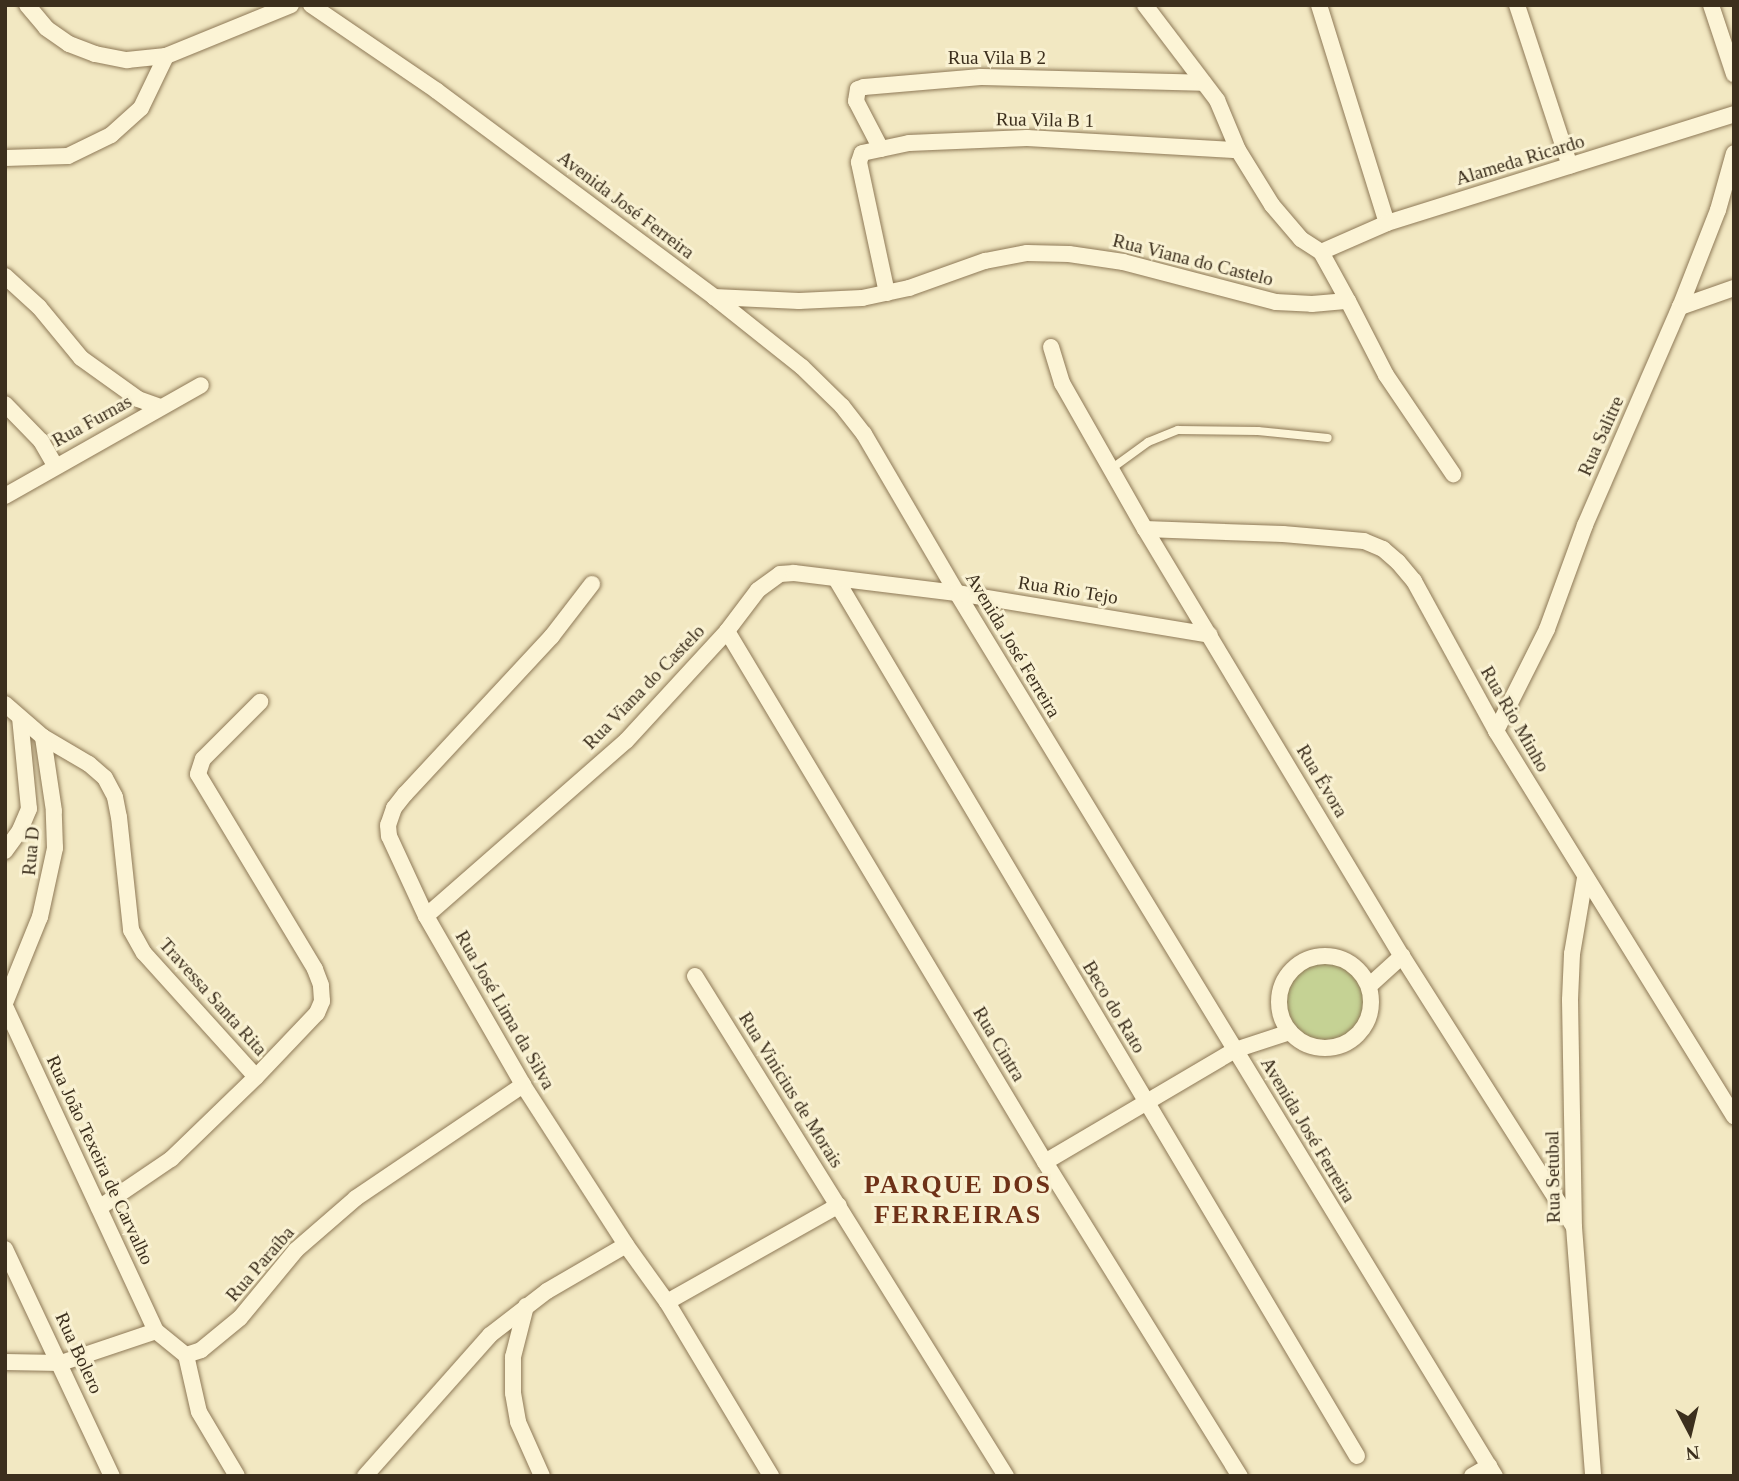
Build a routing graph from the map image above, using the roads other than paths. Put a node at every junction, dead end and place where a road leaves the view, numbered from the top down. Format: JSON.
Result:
{"nodes":[{"id":1,"x":27,"y":5,"type":"edge"},
{"id":2,"x":291,"y":5,"type":"edge"},
{"id":3,"x":311,"y":5,"type":"edge"},
{"id":4,"x":1144,"y":5,"type":"edge"},
{"id":5,"x":1319,"y":5,"type":"edge"},
{"id":6,"x":1517,"y":5,"type":"edge"},
{"id":7,"x":1711,"y":5,"type":"edge"},
{"id":8,"x":166,"y":56,"type":"junction"},
{"id":9,"x":1734,"y":74,"type":"edge"},
{"id":10,"x":1203,"y":83,"type":"junction"},
{"id":11,"x":1734,"y":114,"type":"edge"},
{"id":12,"x":881,"y":149,"type":"junction"},
{"id":13,"x":1238,"y":150,"type":"junction"},
{"id":14,"x":1734,"y":153,"type":"edge"},
{"id":15,"x":5,"y":158,"type":"edge"},
{"id":16,"x":1570,"y":166,"type":"junction"},
{"id":17,"x":1387,"y":223,"type":"junction"},
{"id":18,"x":1321,"y":252,"type":"junction"},
{"id":19,"x":5,"y":276,"type":"edge"},
{"id":20,"x":1734,"y":288,"type":"edge"},
{"id":21,"x":887,"y":293,"type":"junction"},
{"id":22,"x":714,"y":297,"type":"junction"},
{"id":23,"x":1348,"y":301,"type":"junction"},
{"id":24,"x":1681,"y":307,"type":"junction"},
{"id":25,"x":1051,"y":347,"type":"dead end"},
{"id":26,"x":201,"y":385,"type":"dead end"},
{"id":27,"x":5,"y":404,"type":"edge"},
{"id":28,"x":160,"y":407,"type":"junction"},
{"id":29,"x":1328,"y":439,"type":"dead end"},
{"id":30,"x":55,"y":466,"type":"junction"},
{"id":31,"x":1111,"y":469,"type":"junction"},
{"id":32,"x":1453,"y":474,"type":"dead end"},
{"id":33,"x":5,"y":496,"type":"edge"},
{"id":34,"x":1145,"y":529,"type":"junction"},
{"id":35,"x":836,"y":579,"type":"junction"},
{"id":36,"x":592,"y":584,"type":"dead end"},
{"id":37,"x":957,"y":593,"type":"junction"},
{"id":38,"x":727,"y":631,"type":"junction"},
{"id":39,"x":1210,"y":635,"type":"junction"},
{"id":40,"x":260,"y":702,"type":"dead end"},
{"id":41,"x":5,"y":704,"type":"edge"},
{"id":42,"x":20,"y":718,"type":"junction"},
{"id":43,"x":1496,"y":731,"type":"junction"},
{"id":44,"x":43,"y":737,"type":"junction"},
{"id":45,"x":5,"y":851,"type":"edge"},
{"id":46,"x":1585,"y":878,"type":"junction"},
{"id":47,"x":426,"y":916,"type":"junction"},
{"id":48,"x":1402,"y":957,"type":"junction"},
{"id":49,"x":695,"y":976,"type":"dead end"},
{"id":50,"x":1369,"y":986,"type":"junction"},
{"id":51,"x":5,"y":1005,"type":"edge"},
{"id":52,"x":1290,"y":1032,"type":"junction"},
{"id":53,"x":1235,"y":1050,"type":"junction"},
{"id":54,"x":257,"y":1077,"type":"junction"},
{"id":55,"x":523,"y":1085,"type":"junction"},
{"id":56,"x":1146,"y":1102,"type":"junction"},
{"id":57,"x":1734,"y":1117,"type":"edge"},
{"id":58,"x":1045,"y":1162,"type":"junction"},
{"id":59,"x":839,"y":1205,"type":"junction"},
{"id":60,"x":100,"y":1208,"type":"junction"},
{"id":61,"x":1574,"y":1227,"type":"junction"},
{"id":62,"x":626,"y":1245,"type":"junction"},
{"id":63,"x":5,"y":1249,"type":"edge"},
{"id":64,"x":667,"y":1302,"type":"junction"},
{"id":65,"x":526,"y":1306,"type":"junction"},
{"id":66,"x":156,"y":1331,"type":"junction"},
{"id":67,"x":186,"y":1355,"type":"junction"},
{"id":68,"x":5,"y":1362,"type":"edge"},
{"id":69,"x":61,"y":1363,"type":"junction"},
{"id":70,"x":1357,"y":1456,"type":"dead end"},
{"id":71,"x":1492,"y":1471,"type":"edge"},
{"id":72,"x":112,"y":1476,"type":"edge"},
{"id":73,"x":237,"y":1476,"type":"edge"},
{"id":74,"x":365,"y":1476,"type":"edge"},
{"id":75,"x":542,"y":1476,"type":"edge"},
{"id":76,"x":771,"y":1476,"type":"edge"},
{"id":77,"x":1006,"y":1476,"type":"edge"},
{"id":78,"x":1240,"y":1476,"type":"edge"},
{"id":79,"x":1472,"y":1476,"type":"edge"},
{"id":80,"x":1593,"y":1476,"type":"edge"}],
"edges":[{"from":1,"to":8,"type":"street"},
{"from":2,"to":8,"type":"street"},
{"from":3,"to":22,"type":"street","name":"Avenida José Ferreira"},
{"from":4,"to":10,"type":"street"},
{"from":5,"to":17,"type":"street"},
{"from":6,"to":16,"type":"street"},
{"from":7,"to":9,"type":"street"},
{"from":8,"to":15,"type":"street"},
{"from":10,"to":12,"type":"street","name":"Rua Vila B 2"},
{"from":10,"to":13,"type":"street"},
{"from":11,"to":16,"type":"street","name":"Alameda Ricardo"},
{"from":12,"to":13,"type":"street","name":"Rua Vila B 1"},
{"from":12,"to":21,"type":"street","name":"Rua Vila B 1"},
{"from":13,"to":18,"type":"street"},
{"from":14,"to":24,"type":"street","name":"Rua Salitre"},
{"from":16,"to":17,"type":"street","name":"Alameda Ricardo"},
{"from":17,"to":18,"type":"street","name":"Alameda Ricardo"},
{"from":18,"to":23,"type":"street"},
{"from":19,"to":28,"type":"street"},
{"from":20,"to":24,"type":"street"},
{"from":21,"to":22,"type":"street","name":"Rua Viana do Castelo"},
{"from":21,"to":23,"type":"street","name":"Rua Viana do Castelo"},
{"from":22,"to":37,"type":"street","name":"Avenida José Ferreira"},
{"from":23,"to":32,"type":"street"},
{"from":24,"to":43,"type":"street","name":"Rua Salitre"},
{"from":25,"to":31,"type":"street","name":"Rua Évora"},
{"from":26,"to":28,"type":"street","name":"Rua Furnas"},
{"from":27,"to":30,"type":"street"},
{"from":28,"to":30,"type":"street","name":"Rua Furnas"},
{"from":29,"to":31,"type":"lane"},
{"from":30,"to":33,"type":"street","name":"Rua Furnas"},
{"from":31,"to":34,"type":"street","name":"Rua Évora"},
{"from":34,"to":39,"type":"street","name":"Rua Évora"},
{"from":34,"to":43,"type":"street","name":"Rua Rio Minho"},
{"from":35,"to":37,"type":"street","name":"Rua Rio Tejo"},
{"from":35,"to":38,"type":"street","name":"Rua Viana do Castelo"},
{"from":35,"to":56,"type":"street","name":"Beco do Rato"},
{"from":36,"to":47,"type":"street","name":"Rua José Lima da Silva"},
{"from":37,"to":39,"type":"street","name":"Rua Rio Tejo"},
{"from":37,"to":53,"type":"street","name":"Avenida José Ferreira"},
{"from":38,"to":47,"type":"street","name":"Rua Viana do Castelo"},
{"from":38,"to":58,"type":"street","name":"Rua Cintra"},
{"from":39,"to":48,"type":"street","name":"Rua Évora"},
{"from":40,"to":54,"type":"street"},
{"from":41,"to":42,"type":"street"},
{"from":42,"to":44,"type":"street"},
{"from":42,"to":45,"type":"street"},
{"from":43,"to":46,"type":"street","name":"Rua Rio Minho"},
{"from":44,"to":51,"type":"street","name":"Rua D"},
{"from":44,"to":54,"type":"street","name":"Travessa Santa Rita"},
{"from":46,"to":57,"type":"street","name":"Rua Rio Minho"},
{"from":46,"to":61,"type":"street","name":"Rua Setubal"},
{"from":47,"to":55,"type":"street","name":"Rua José Lima da Silva"},
{"from":48,"to":50,"type":"street"},
{"from":48,"to":61,"type":"street","name":"Rua Évora"},
{"from":49,"to":59,"type":"street","name":"Rua Vinicius de Morais"},
{"from":50,"to":52,"type":"street"},
{"from":50,"to":52,"type":"street"},
{"from":51,"to":60,"type":"street","name":"Rua João Texeira de Carvalho"},
{"from":52,"to":53,"type":"street"},
{"from":53,"to":56,"type":"street"},
{"from":53,"to":71,"type":"street","name":"Avenida José Ferreira"},
{"from":54,"to":60,"type":"street","name":"Travessa Santa Rita"},
{"from":55,"to":62,"type":"street","name":"Rua José Lima da Silva"},
{"from":55,"to":67,"type":"street","name":"Rua Paraíba"},
{"from":56,"to":58,"type":"street"},
{"from":56,"to":70,"type":"street","name":"Beco do Rato"},
{"from":58,"to":78,"type":"street","name":"Rua Cintra"},
{"from":59,"to":64,"type":"street"},
{"from":59,"to":77,"type":"street","name":"Rua Vinicius de Morais"},
{"from":60,"to":66,"type":"street","name":"Rua João Texeira de Carvalho"},
{"from":61,"to":80,"type":"street","name":"Rua Setubal"},
{"from":62,"to":64,"type":"street","name":"Rua José Lima da Silva"},
{"from":62,"to":65,"type":"street"},
{"from":63,"to":69,"type":"street","name":"Rua Bolero"},
{"from":64,"to":76,"type":"street","name":"Rua José Lima da Silva"},
{"from":65,"to":74,"type":"street"},
{"from":65,"to":75,"type":"street"},
{"from":66,"to":67,"type":"street"},
{"from":66,"to":69,"type":"street"},
{"from":67,"to":73,"type":"street"},
{"from":68,"to":69,"type":"street"},
{"from":69,"to":72,"type":"street","name":"Rua Bolero"},
{"from":71,"to":79,"type":"street"}]}
